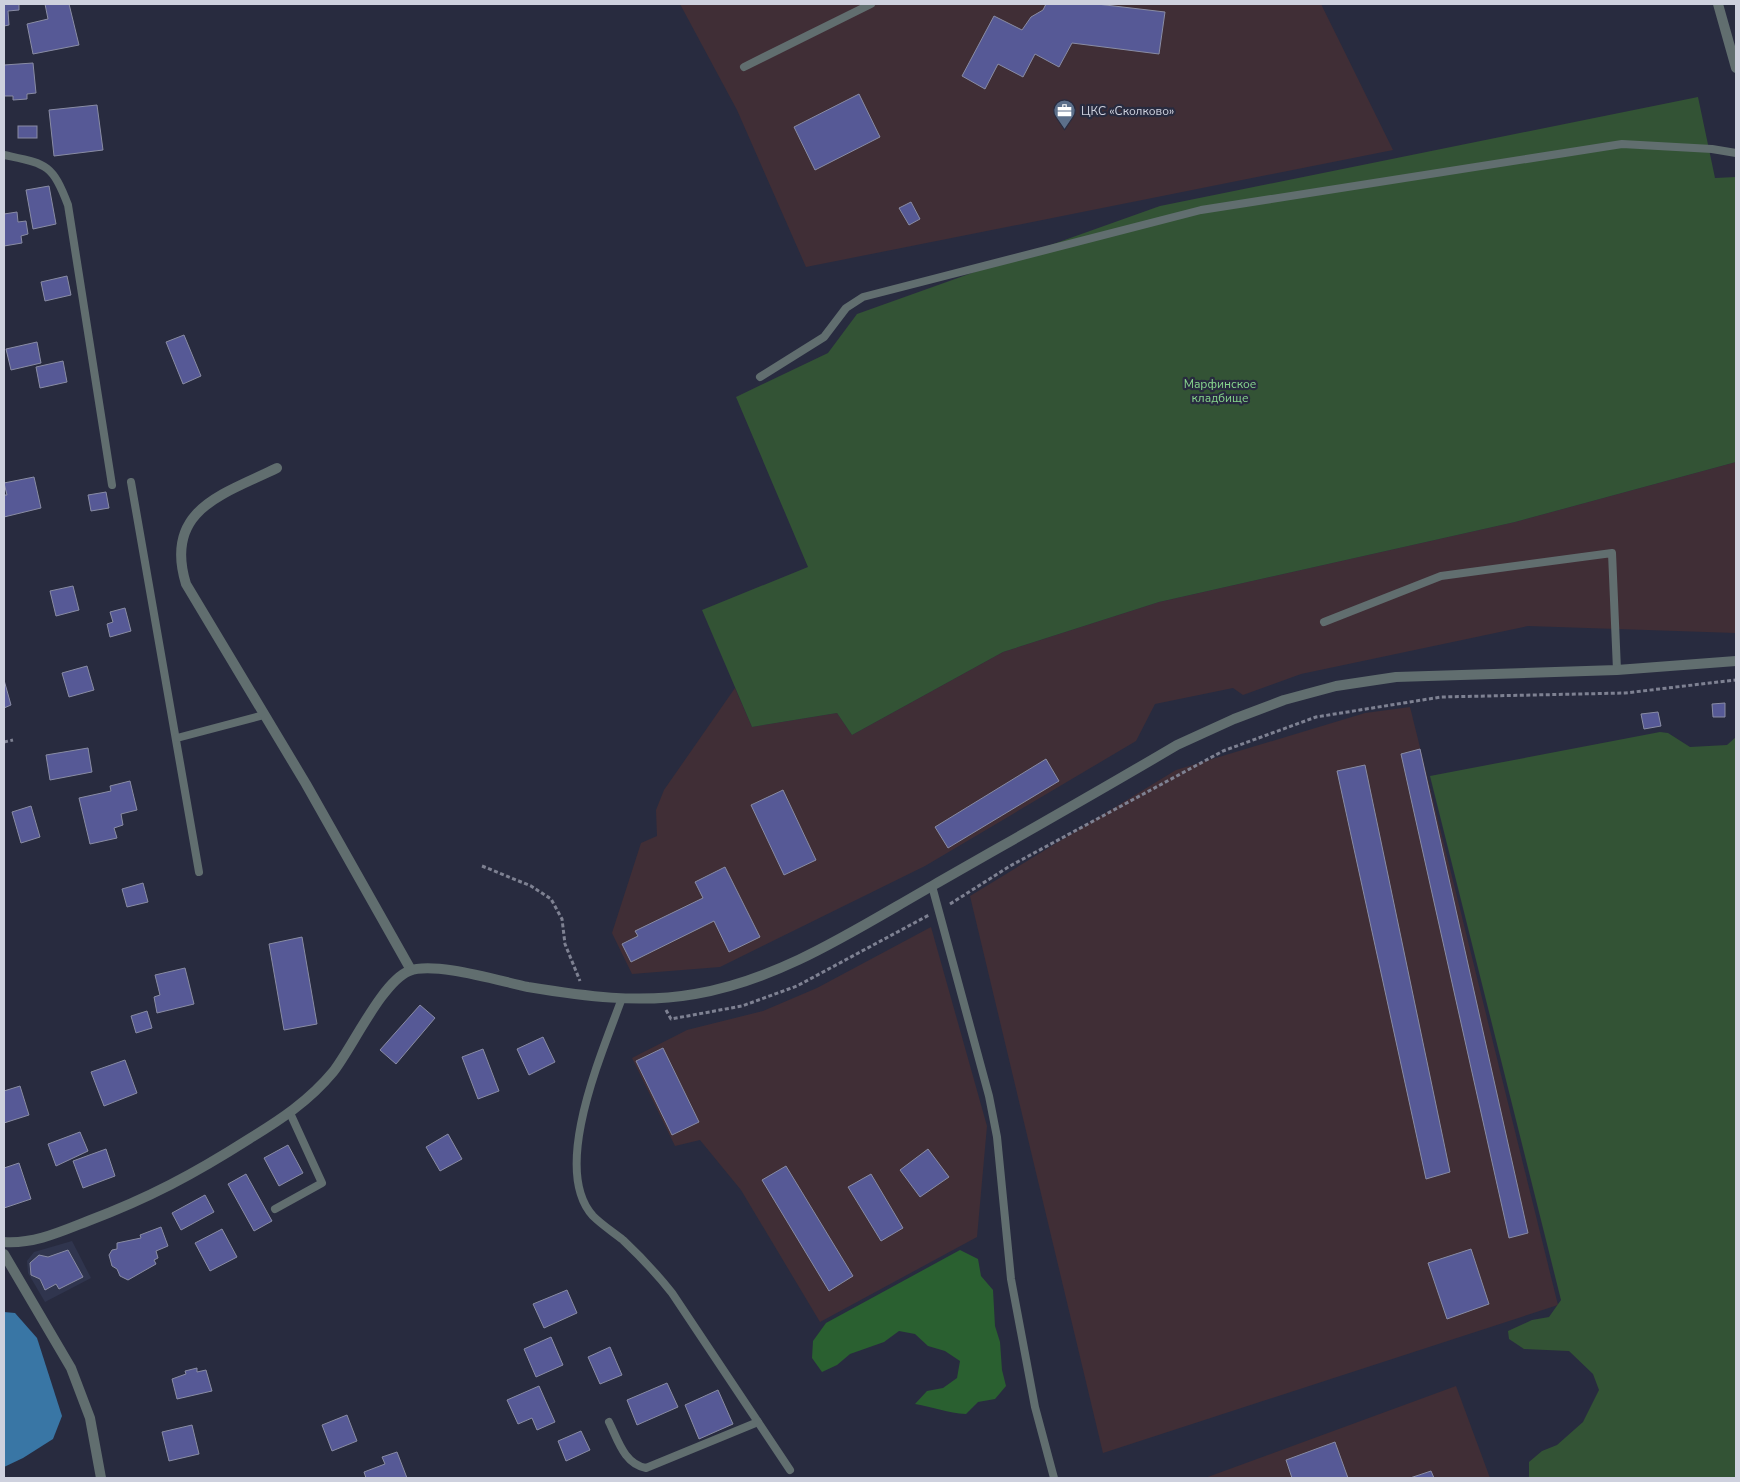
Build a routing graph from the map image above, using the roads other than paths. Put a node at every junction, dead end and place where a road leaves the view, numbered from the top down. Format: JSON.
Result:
{"nodes":[{"id":1,"x":871,"y":4,"type":"edge"},
{"id":2,"x":1718,"y":4,"type":"edge"},
{"id":3,"x":744,"y":67,"type":"dead end"},
{"id":4,"x":1736,"y":68,"type":"edge"},
{"id":5,"x":1736,"y":153,"type":"edge"},
{"id":6,"x":4,"y":155,"type":"edge"},
{"id":7,"x":760,"y":377,"type":"dead end"},
{"id":8,"x":277,"y":468,"type":"dead end"},
{"id":9,"x":131,"y":482,"type":"dead end"},
{"id":10,"x":112,"y":485,"type":"dead end"},
{"id":11,"x":1324,"y":622,"type":"dead end"},
{"id":12,"x":1736,"y":661,"type":"edge"},
{"id":13,"x":1617,"y":670,"type":"junction"},
{"id":14,"x":264,"y":716,"type":"junction"},
{"id":15,"x":177,"y":738,"type":"junction"},
{"id":16,"x":199,"y":872,"type":"dead end"},
{"id":17,"x":932,"y":886,"type":"junction"},
{"id":18,"x":411,"y":970,"type":"junction"},
{"id":19,"x":622,"y":998,"type":"junction"},
{"id":20,"x":290,"y":1113,"type":"junction"},
{"id":21,"x":275,"y":1209,"type":"dead end"},
{"id":22,"x":4,"y":1242,"type":"edge"},
{"id":23,"x":4,"y":1257,"type":"edge"},
{"id":24,"x":609,"y":1422,"type":"dead end"},
{"id":25,"x":758,"y":1422,"type":"junction"},
{"id":26,"x":790,"y":1470,"type":"dead end"},
{"id":27,"x":102,"y":1478,"type":"edge"},
{"id":28,"x":1054,"y":1478,"type":"edge"}],
"edges":[{"from":1,"to":3,"type":"lane"},
{"from":2,"to":4,"type":"street"},
{"from":5,"to":7,"type":"lane"},
{"from":6,"to":10,"type":"lane"},
{"from":8,"to":14,"type":"street"},
{"from":9,"to":15,"type":"lane"},
{"from":11,"to":13,"type":"lane"},
{"from":12,"to":13,"type":"street"},
{"from":13,"to":17,"type":"street"},
{"from":14,"to":15,"type":"lane"},
{"from":14,"to":18,"type":"street"},
{"from":15,"to":16,"type":"lane"},
{"from":17,"to":19,"type":"street"},
{"from":17,"to":28,"type":"lane"},
{"from":18,"to":19,"type":"street"},
{"from":18,"to":20,"type":"street"},
{"from":19,"to":25,"type":"lane"},
{"from":20,"to":21,"type":"lane"},
{"from":20,"to":22,"type":"street"},
{"from":23,"to":27,"type":"street"},
{"from":24,"to":25,"type":"lane"},
{"from":25,"to":26,"type":"lane"}]}
